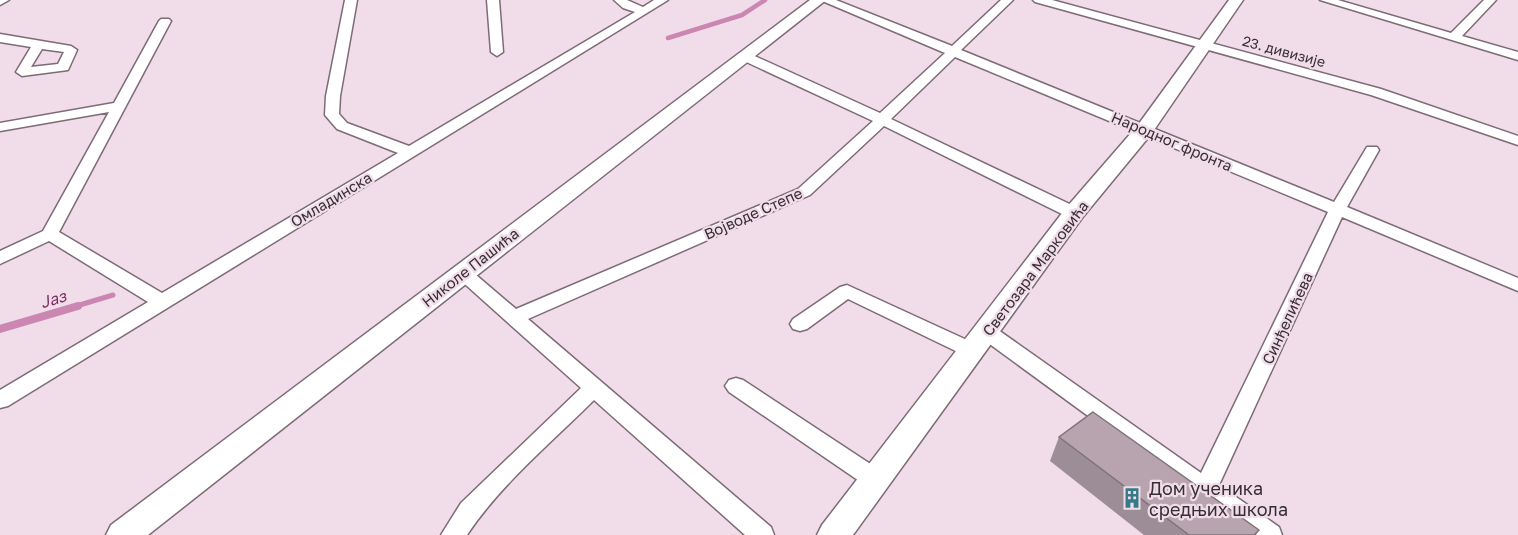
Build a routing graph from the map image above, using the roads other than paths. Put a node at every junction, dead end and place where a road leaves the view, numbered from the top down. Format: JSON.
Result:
{"nodes":[{"id":1,"x":351,"y":0,"type":"edge"},
{"id":2,"x":493,"y":0,"type":"edge"},
{"id":3,"x":620,"y":0,"type":"edge"},
{"id":4,"x":662,"y":0,"type":"edge"},
{"id":5,"x":819,"y":0,"type":"edge"},
{"id":6,"x":826,"y":0,"type":"edge"},
{"id":7,"x":1007,"y":0,"type":"edge"},
{"id":8,"x":1039,"y":0,"type":"edge"},
{"id":9,"x":1236,"y":0,"type":"edge"},
{"id":10,"x":1326,"y":0,"type":"edge"},
{"id":11,"x":1490,"y":0,"type":"edge"},
{"id":12,"x":645,"y":11,"type":"junction"},
{"id":13,"x":165,"y":21,"type":"dead end"},
{"id":14,"x":1455,"y":36,"type":"junction"},
{"id":15,"x":0,"y":38,"type":"edge"},
{"id":16,"x":39,"y":44,"type":"dead end"},
{"id":17,"x":1206,"y":45,"type":"junction"},
{"id":18,"x":954,"y":51,"type":"junction"},
{"id":19,"x":497,"y":52,"type":"dead end"},
{"id":20,"x":744,"y":56,"type":"junction"},
{"id":21,"x":1518,"y":56,"type":"edge"},
{"id":22,"x":119,"y":106,"type":"junction"},
{"id":23,"x":881,"y":119,"type":"junction"},
{"id":24,"x":0,"y":127,"type":"edge"},
{"id":25,"x":1144,"y":129,"type":"junction"},
{"id":26,"x":1518,"y":141,"type":"edge"},
{"id":27,"x":1372,"y":150,"type":"dead end"},
{"id":28,"x":410,"y":152,"type":"junction"},
{"id":29,"x":1337,"y":210,"type":"junction"},
{"id":30,"x":1074,"y":213,"type":"junction"},
{"id":31,"x":50,"y":234,"type":"junction"},
{"id":32,"x":0,"y":258,"type":"edge"},
{"id":33,"x":462,"y":273,"type":"junction"},
{"id":34,"x":1518,"y":285,"type":"edge"},
{"id":35,"x":162,"y":302,"type":"junction"},
{"id":36,"x":513,"y":318,"type":"junction"},
{"id":37,"x":800,"y":324,"type":"dead end"},
{"id":38,"x":980,"y":342,"type":"junction"},
{"id":39,"x":736,"y":386,"type":"dead end"},
{"id":40,"x":594,"y":388,"type":"junction"},
{"id":41,"x":0,"y":400,"type":"edge"},
{"id":42,"x":876,"y":480,"type":"junction"},
{"id":43,"x":1205,"y":489,"type":"junction"},
{"id":44,"x":123,"y":535,"type":"edge"},
{"id":45,"x":453,"y":535,"type":"edge"},
{"id":46,"x":762,"y":535,"type":"edge"},
{"id":47,"x":834,"y":535,"type":"edge"},
{"id":48,"x":1270,"y":535,"type":"edge"}],
"edges":[{"from":1,"to":28,"type":"street"},
{"from":2,"to":19,"type":"street"},
{"from":3,"to":12,"type":"street"},
{"from":4,"to":12,"type":"street","name":"Омладинска"},
{"from":5,"to":20,"type":"street","name":"Николе Пашића"},
{"from":6,"to":18,"type":"street","name":"Народног фронта"},
{"from":7,"to":18,"type":"street","name":"Војводе Степе"},
{"from":8,"to":17,"type":"street","name":"23. дивизије"},
{"from":9,"to":17,"type":"street","name":"Светозара Марковића"},
{"from":10,"to":14,"type":"street"},
{"from":11,"to":14,"type":"street"},
{"from":12,"to":28,"type":"street","name":"Омладинска"},
{"from":13,"to":22,"type":"street"},
{"from":14,"to":21,"type":"street"},
{"from":15,"to":16,"type":"street"},
{"from":17,"to":25,"type":"street","name":"Светозара Марковића"},
{"from":17,"to":26,"type":"street","name":"23. дивизије"},
{"from":18,"to":23,"type":"street","name":"Војводе Степе"},
{"from":18,"to":25,"type":"street","name":"Народног фронта"},
{"from":20,"to":23,"type":"street"},
{"from":20,"to":33,"type":"street","name":"Николе Пашића"},
{"from":22,"to":24,"type":"street"},
{"from":22,"to":31,"type":"street"},
{"from":23,"to":30,"type":"street"},
{"from":23,"to":36,"type":"street","name":"Војводе Степе"},
{"from":25,"to":29,"type":"street","name":"Народног фронта"},
{"from":25,"to":30,"type":"street","name":"Светозара Марковића"},
{"from":27,"to":29,"type":"street","name":"Синђелићева"},
{"from":28,"to":35,"type":"street","name":"Омладинска"},
{"from":29,"to":34,"type":"street","name":"Народног фронта"},
{"from":29,"to":43,"type":"street","name":"Синђелићева"},
{"from":30,"to":38,"type":"street","name":"Светозара Марковића"},
{"from":31,"to":32,"type":"street"},
{"from":31,"to":35,"type":"street"},
{"from":33,"to":36,"type":"street"},
{"from":33,"to":44,"type":"street","name":"Николе Пашића"},
{"from":35,"to":41,"type":"street","name":"Омладинска"},
{"from":36,"to":40,"type":"street"},
{"from":37,"to":38,"type":"street"},
{"from":38,"to":42,"type":"street","name":"Светозара Марковића"},
{"from":38,"to":43,"type":"street"},
{"from":39,"to":42,"type":"street"},
{"from":40,"to":45,"type":"street"},
{"from":40,"to":46,"type":"street"},
{"from":42,"to":47,"type":"street","name":"Светозара Марковића"},
{"from":43,"to":48,"type":"street"}]}
